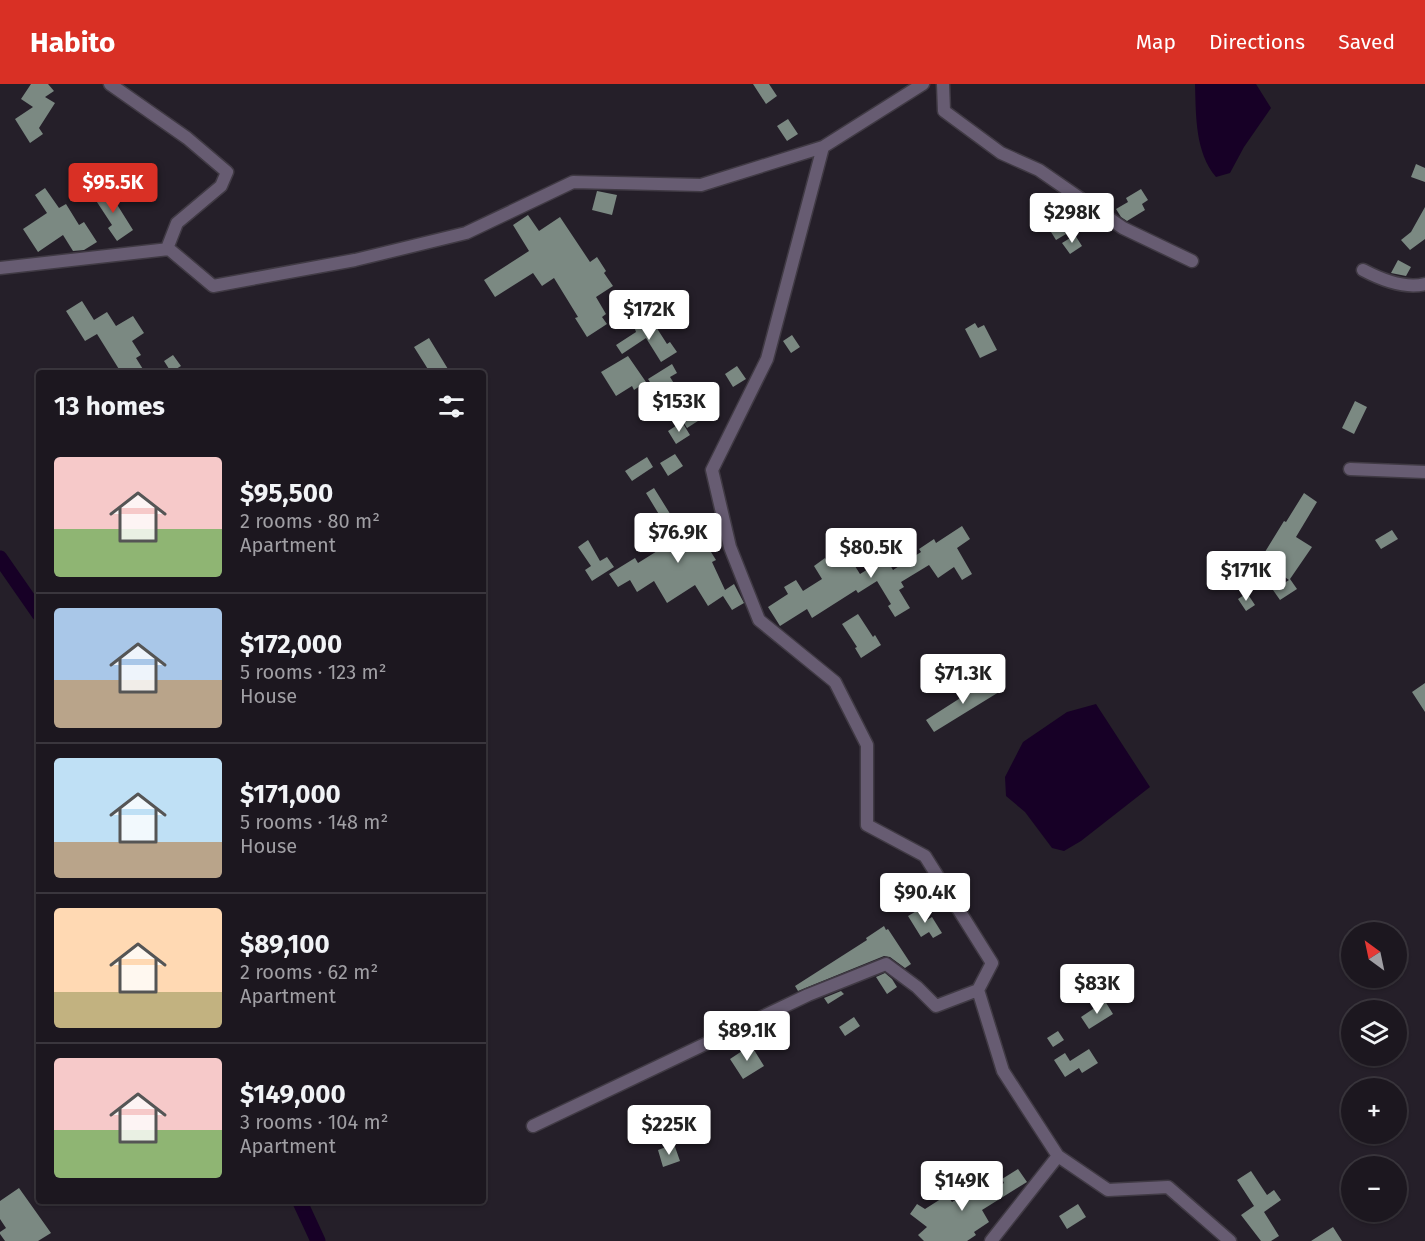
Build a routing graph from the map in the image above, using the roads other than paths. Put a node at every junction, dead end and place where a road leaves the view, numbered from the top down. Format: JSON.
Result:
{"nodes":[{"id":1,"x":110,"y":84,"type":"edge"},
{"id":2,"x":923,"y":84,"type":"edge"},
{"id":3,"x":943,"y":84,"type":"edge"},
{"id":4,"x":823,"y":147,"type":"junction"},
{"id":5,"x":169,"y":249,"type":"junction"},
{"id":6,"x":1192,"y":261,"type":"dead end"},
{"id":7,"x":0,"y":268,"type":"edge"},
{"id":8,"x":1363,"y":270,"type":"dead end"},
{"id":9,"x":1425,"y":285,"type":"edge"},
{"id":10,"x":1350,"y":469,"type":"dead end"},
{"id":11,"x":1425,"y":472,"type":"edge"},
{"id":12,"x":978,"y":990,"type":"junction"},
{"id":13,"x":533,"y":1126,"type":"dead end"},
{"id":14,"x":1058,"y":1156,"type":"junction"},
{"id":15,"x":991,"y":1241,"type":"edge"},
{"id":16,"x":1230,"y":1241,"type":"edge"}],
"edges":[{"from":1,"to":5,"type":"street"},
{"from":2,"to":4,"type":"street"},
{"from":3,"to":6,"type":"street"},
{"from":4,"to":5,"type":"street"},
{"from":4,"to":12,"type":"street"},
{"from":5,"to":7,"type":"street"},
{"from":8,"to":9,"type":"street"},
{"from":10,"to":11,"type":"street"},
{"from":12,"to":13,"type":"street"},
{"from":12,"to":14,"type":"street"},
{"from":14,"to":15,"type":"street"},
{"from":14,"to":16,"type":"street"}]}
